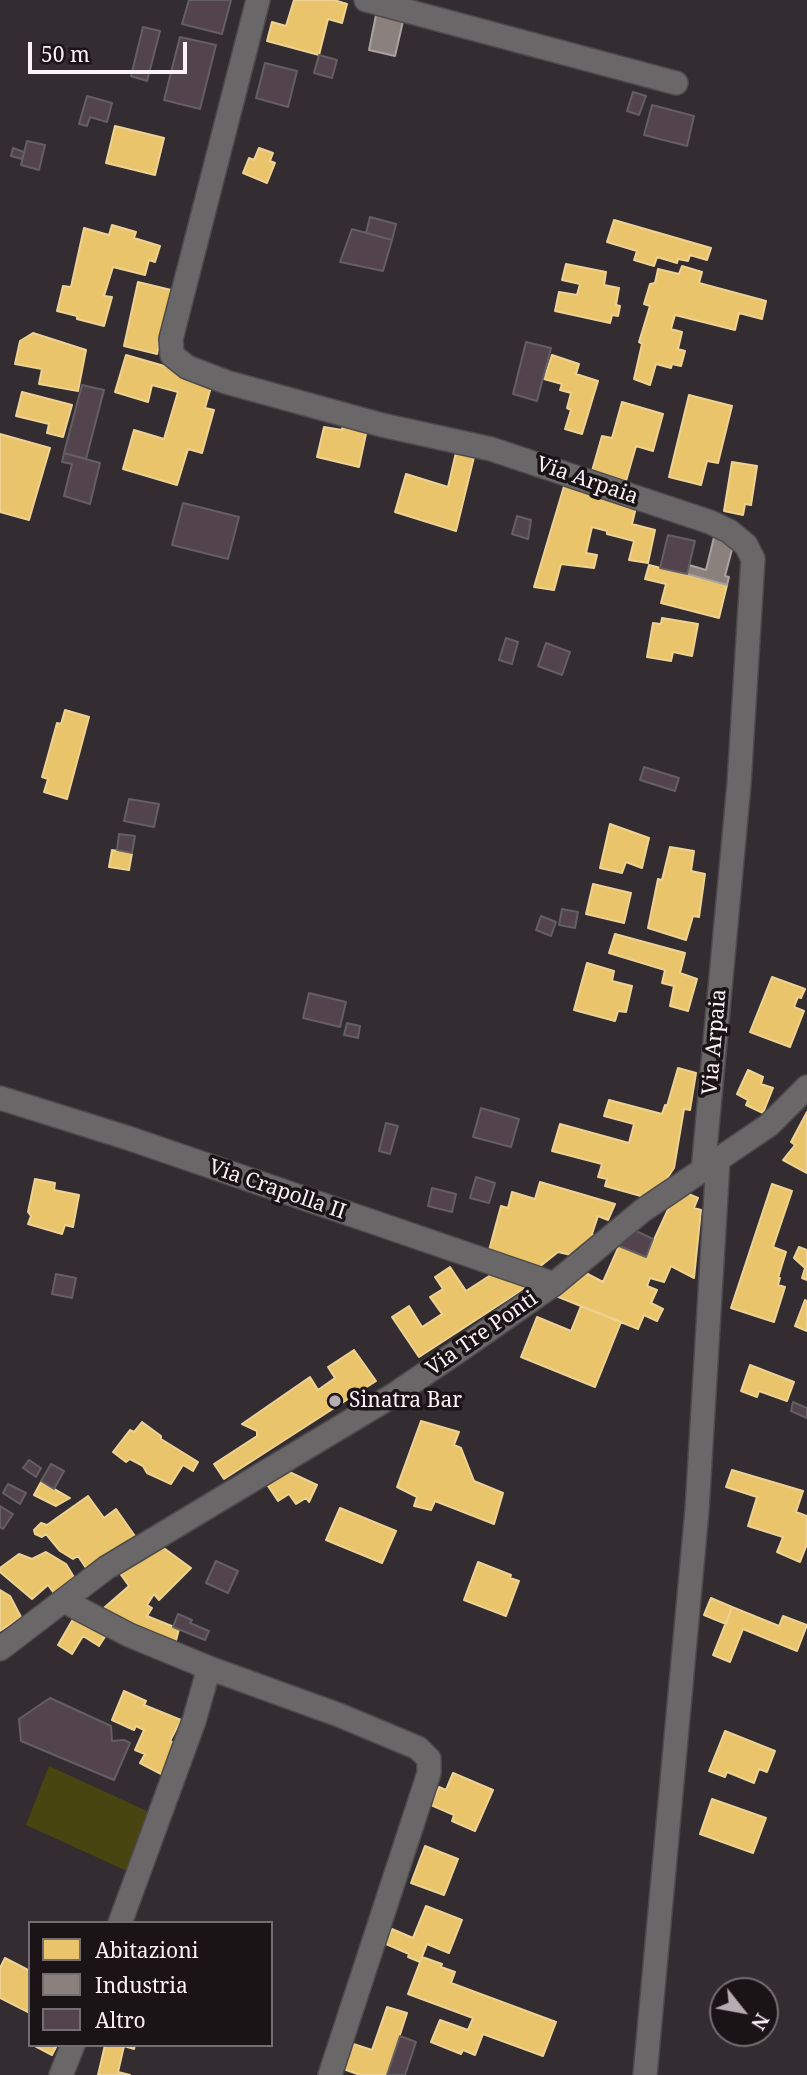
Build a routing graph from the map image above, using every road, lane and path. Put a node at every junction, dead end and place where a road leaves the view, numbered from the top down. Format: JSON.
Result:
{"nodes":[{"id":1,"x":258,"y":0,"type":"edge"},
{"id":2,"x":366,"y":0,"type":"edge"},
{"id":3,"x":677,"y":82,"type":"dead end"},
{"id":4,"x":807,"y":1087,"type":"edge"},
{"id":5,"x":0,"y":1098,"type":"edge"},
{"id":6,"x":711,"y":1166,"type":"junction"},
{"id":7,"x":554,"y":1284,"type":"junction"},
{"id":8,"x":64,"y":1601,"type":"junction"},
{"id":9,"x":0,"y":1649,"type":"edge"},
{"id":10,"x":209,"y":1668,"type":"junction"},
{"id":11,"x":121,"y":1921,"type":"edge"},
{"id":12,"x":72,"y":2047,"type":"edge"},
{"id":13,"x":61,"y":2075,"type":"edge"},
{"id":14,"x":330,"y":2075,"type":"edge"},
{"id":15,"x":645,"y":2075,"type":"edge"}],
"edges":[{"from":1,"to":6,"type":"street","name":"Via Arpaia"},
{"from":2,"to":3,"type":"street"},
{"from":4,"to":6,"type":"street","name":"Via Tre Ponti"},
{"from":5,"to":7,"type":"street","name":"Via Crapolla II"},
{"from":6,"to":7,"type":"street","name":"Via Tre Ponti"},
{"from":6,"to":15,"type":"street"},
{"from":7,"to":8,"type":"street","name":"Via Tre Ponti"},
{"from":8,"to":9,"type":"street","name":"Via Tre Ponti"},
{"from":8,"to":10,"type":"street"},
{"from":10,"to":11,"type":"street"},
{"from":10,"to":14,"type":"street"},
{"from":12,"to":13,"type":"street"}]}
